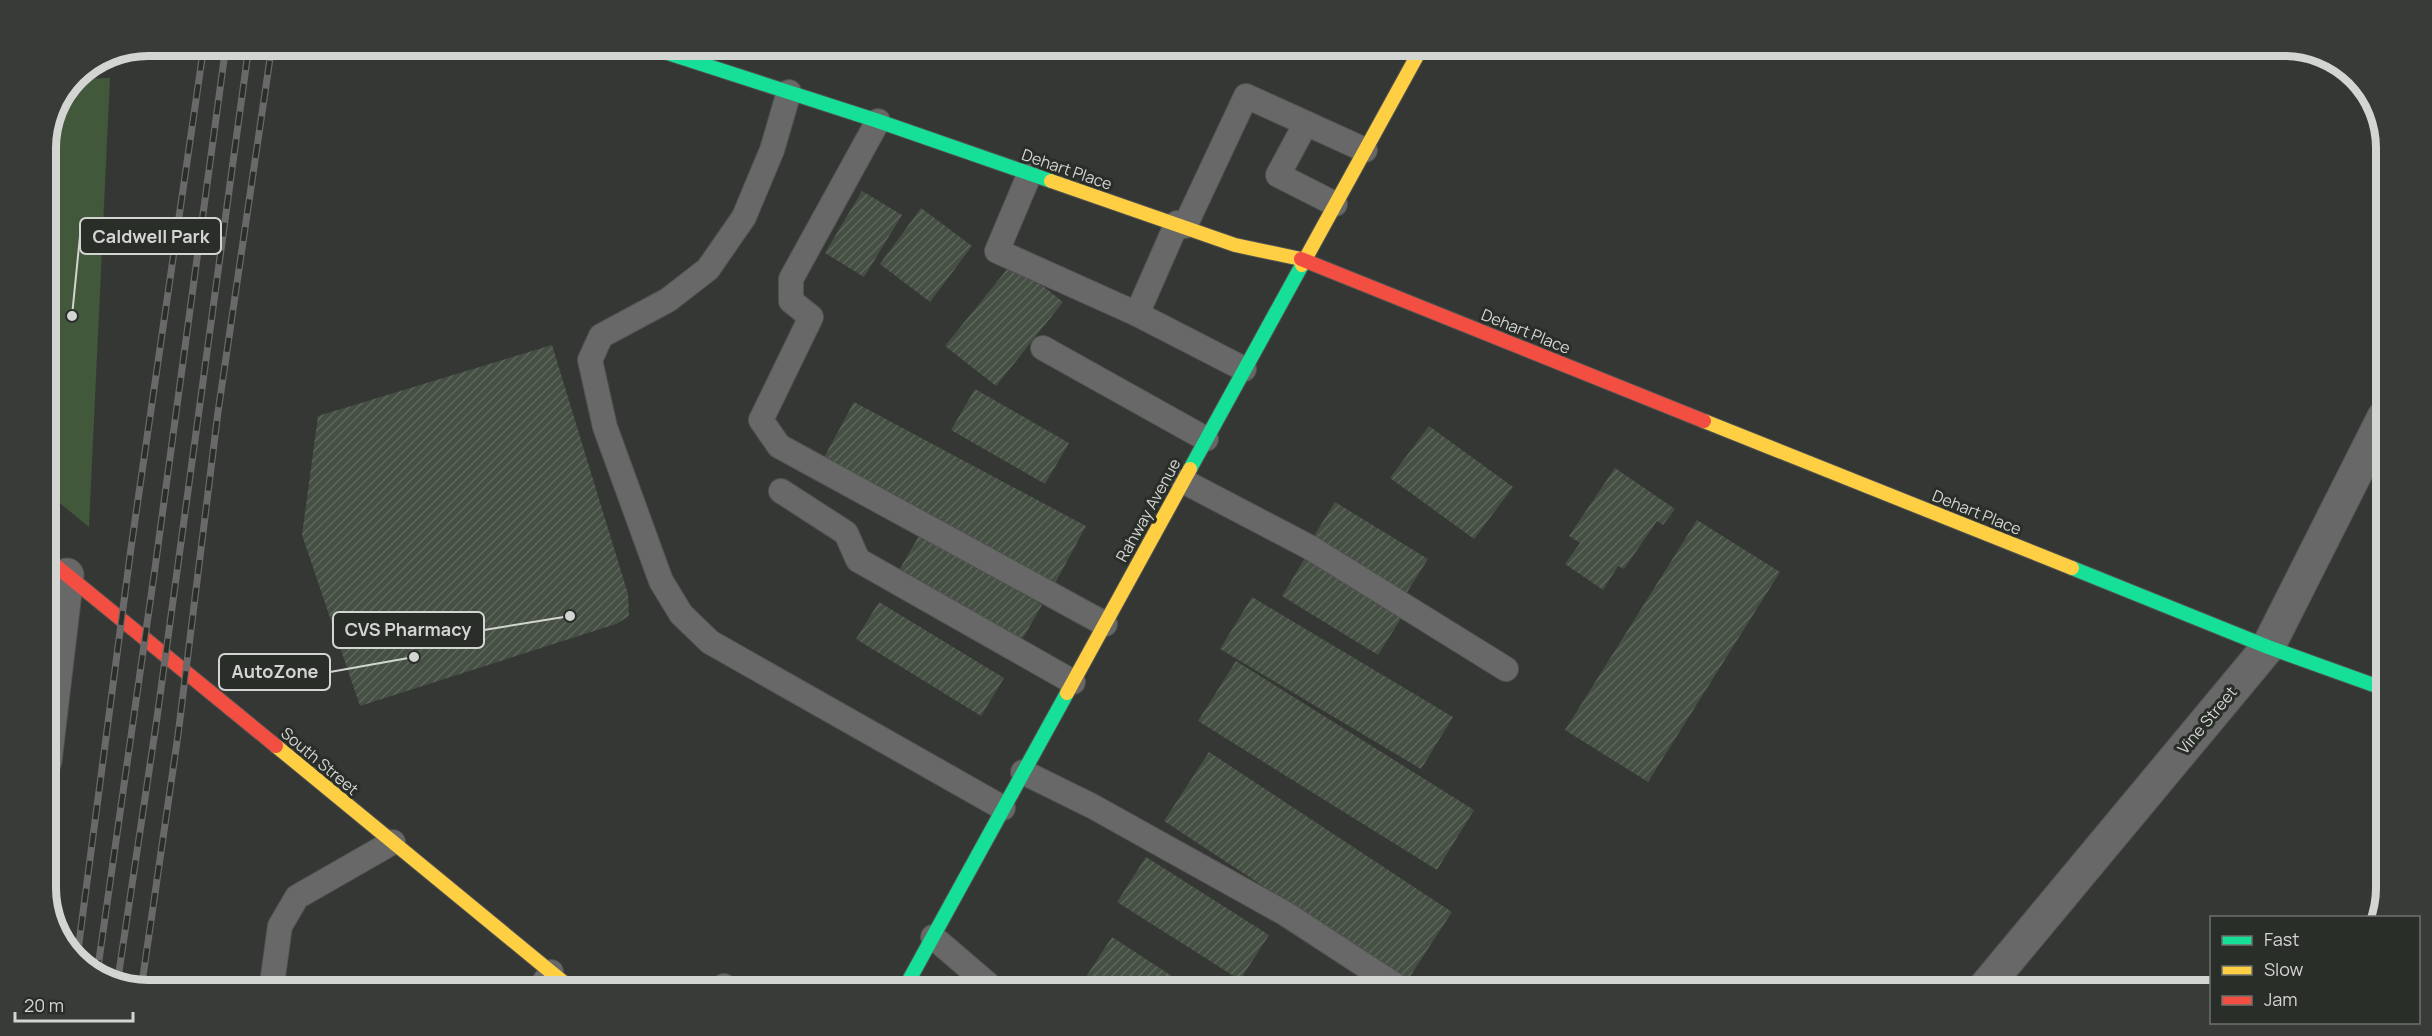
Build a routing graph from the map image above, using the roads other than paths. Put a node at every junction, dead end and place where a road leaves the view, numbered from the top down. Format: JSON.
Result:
{"nodes":[{"id":1,"x":674,"y":55,"type":"edge"},
{"id":2,"x":1417,"y":55,"type":"edge"},
{"id":3,"x":789,"y":92,"type":"junction"},
{"id":4,"x":878,"y":121,"type":"junction"},
{"id":5,"x":1306,"y":123,"type":"junction"},
{"id":6,"x":1365,"y":150,"type":"junction"},
{"id":7,"x":1030,"y":173,"type":"junction"},
{"id":8,"x":1335,"y":204,"type":"junction"},
{"id":9,"x":1181,"y":225,"type":"junction"},
{"id":10,"x":1304,"y":260,"type":"junction"},
{"id":11,"x":1137,"y":314,"type":"junction"},
{"id":12,"x":1043,"y":348,"type":"dead end"},
{"id":13,"x":1244,"y":369,"type":"junction"},
{"id":14,"x":2376,"y":433,"type":"edge"},
{"id":15,"x":1206,"y":439,"type":"junction"},
{"id":16,"x":1183,"y":481,"type":"junction"},
{"id":17,"x":781,"y":490,"type":"dead end"},
{"id":18,"x":56,"y":566,"type":"edge"},
{"id":19,"x":1105,"y":624,"type":"junction"},
{"id":20,"x":2268,"y":647,"type":"junction"},
{"id":21,"x":1506,"y":669,"type":"dead end"},
{"id":22,"x":1073,"y":682,"type":"junction"},
{"id":23,"x":2376,"y":686,"type":"edge"},
{"id":24,"x":1023,"y":772,"type":"junction"},
{"id":25,"x":1003,"y":808,"type":"junction"},
{"id":26,"x":393,"y":843,"type":"junction"},
{"id":27,"x":933,"y":937,"type":"junction"},
{"id":28,"x":273,"y":980,"type":"edge"},
{"id":29,"x":543,"y":980,"type":"edge"},
{"id":30,"x":909,"y":980,"type":"edge"},
{"id":31,"x":983,"y":980,"type":"edge"},
{"id":32,"x":1387,"y":980,"type":"edge"},
{"id":33,"x":1991,"y":980,"type":"edge"}],
"edges":[{"from":1,"to":3,"type":"street","name":"Dehart Place"},
{"from":2,"to":6,"type":"street","name":"Rahway Avenue"},
{"from":3,"to":4,"type":"street","name":"Dehart Place"},
{"from":3,"to":25,"type":"lane"},
{"from":4,"to":7,"type":"street","name":"Dehart Place"},
{"from":4,"to":19,"type":"lane"},
{"from":5,"to":6,"type":"lane"},
{"from":5,"to":8,"type":"lane"},
{"from":5,"to":9,"type":"lane"},
{"from":6,"to":8,"type":"street","name":"Rahway Avenue"},
{"from":7,"to":9,"type":"street","name":"Dehart Place"},
{"from":7,"to":11,"type":"lane"},
{"from":8,"to":10,"type":"street","name":"Rahway Avenue"},
{"from":9,"to":10,"type":"street","name":"Dehart Place"},
{"from":9,"to":11,"type":"lane"},
{"from":10,"to":13,"type":"street","name":"Rahway Avenue"},
{"from":10,"to":20,"type":"street","name":"Dehart Place"},
{"from":11,"to":13,"type":"lane"},
{"from":12,"to":15,"type":"lane"},
{"from":13,"to":15,"type":"street","name":"Rahway Avenue"},
{"from":14,"to":20,"type":"street","name":"Vine Street"},
{"from":15,"to":16,"type":"street","name":"Rahway Avenue"},
{"from":16,"to":19,"type":"street","name":"Rahway Avenue"},
{"from":16,"to":21,"type":"lane"},
{"from":17,"to":22,"type":"lane"},
{"from":18,"to":26,"type":"street","name":"South Street"},
{"from":19,"to":22,"type":"street","name":"Rahway Avenue"},
{"from":20,"to":23,"type":"street","name":"Dehart Place"},
{"from":20,"to":33,"type":"street","name":"Vine Street"},
{"from":22,"to":24,"type":"street","name":"Rahway Avenue"},
{"from":24,"to":25,"type":"street","name":"Rahway Avenue"},
{"from":24,"to":32,"type":"lane"},
{"from":25,"to":27,"type":"street","name":"Rahway Avenue"},
{"from":26,"to":28,"type":"lane"},
{"from":26,"to":29,"type":"street","name":"South Street"},
{"from":27,"to":30,"type":"street","name":"Rahway Avenue"},
{"from":27,"to":31,"type":"lane"}]}
